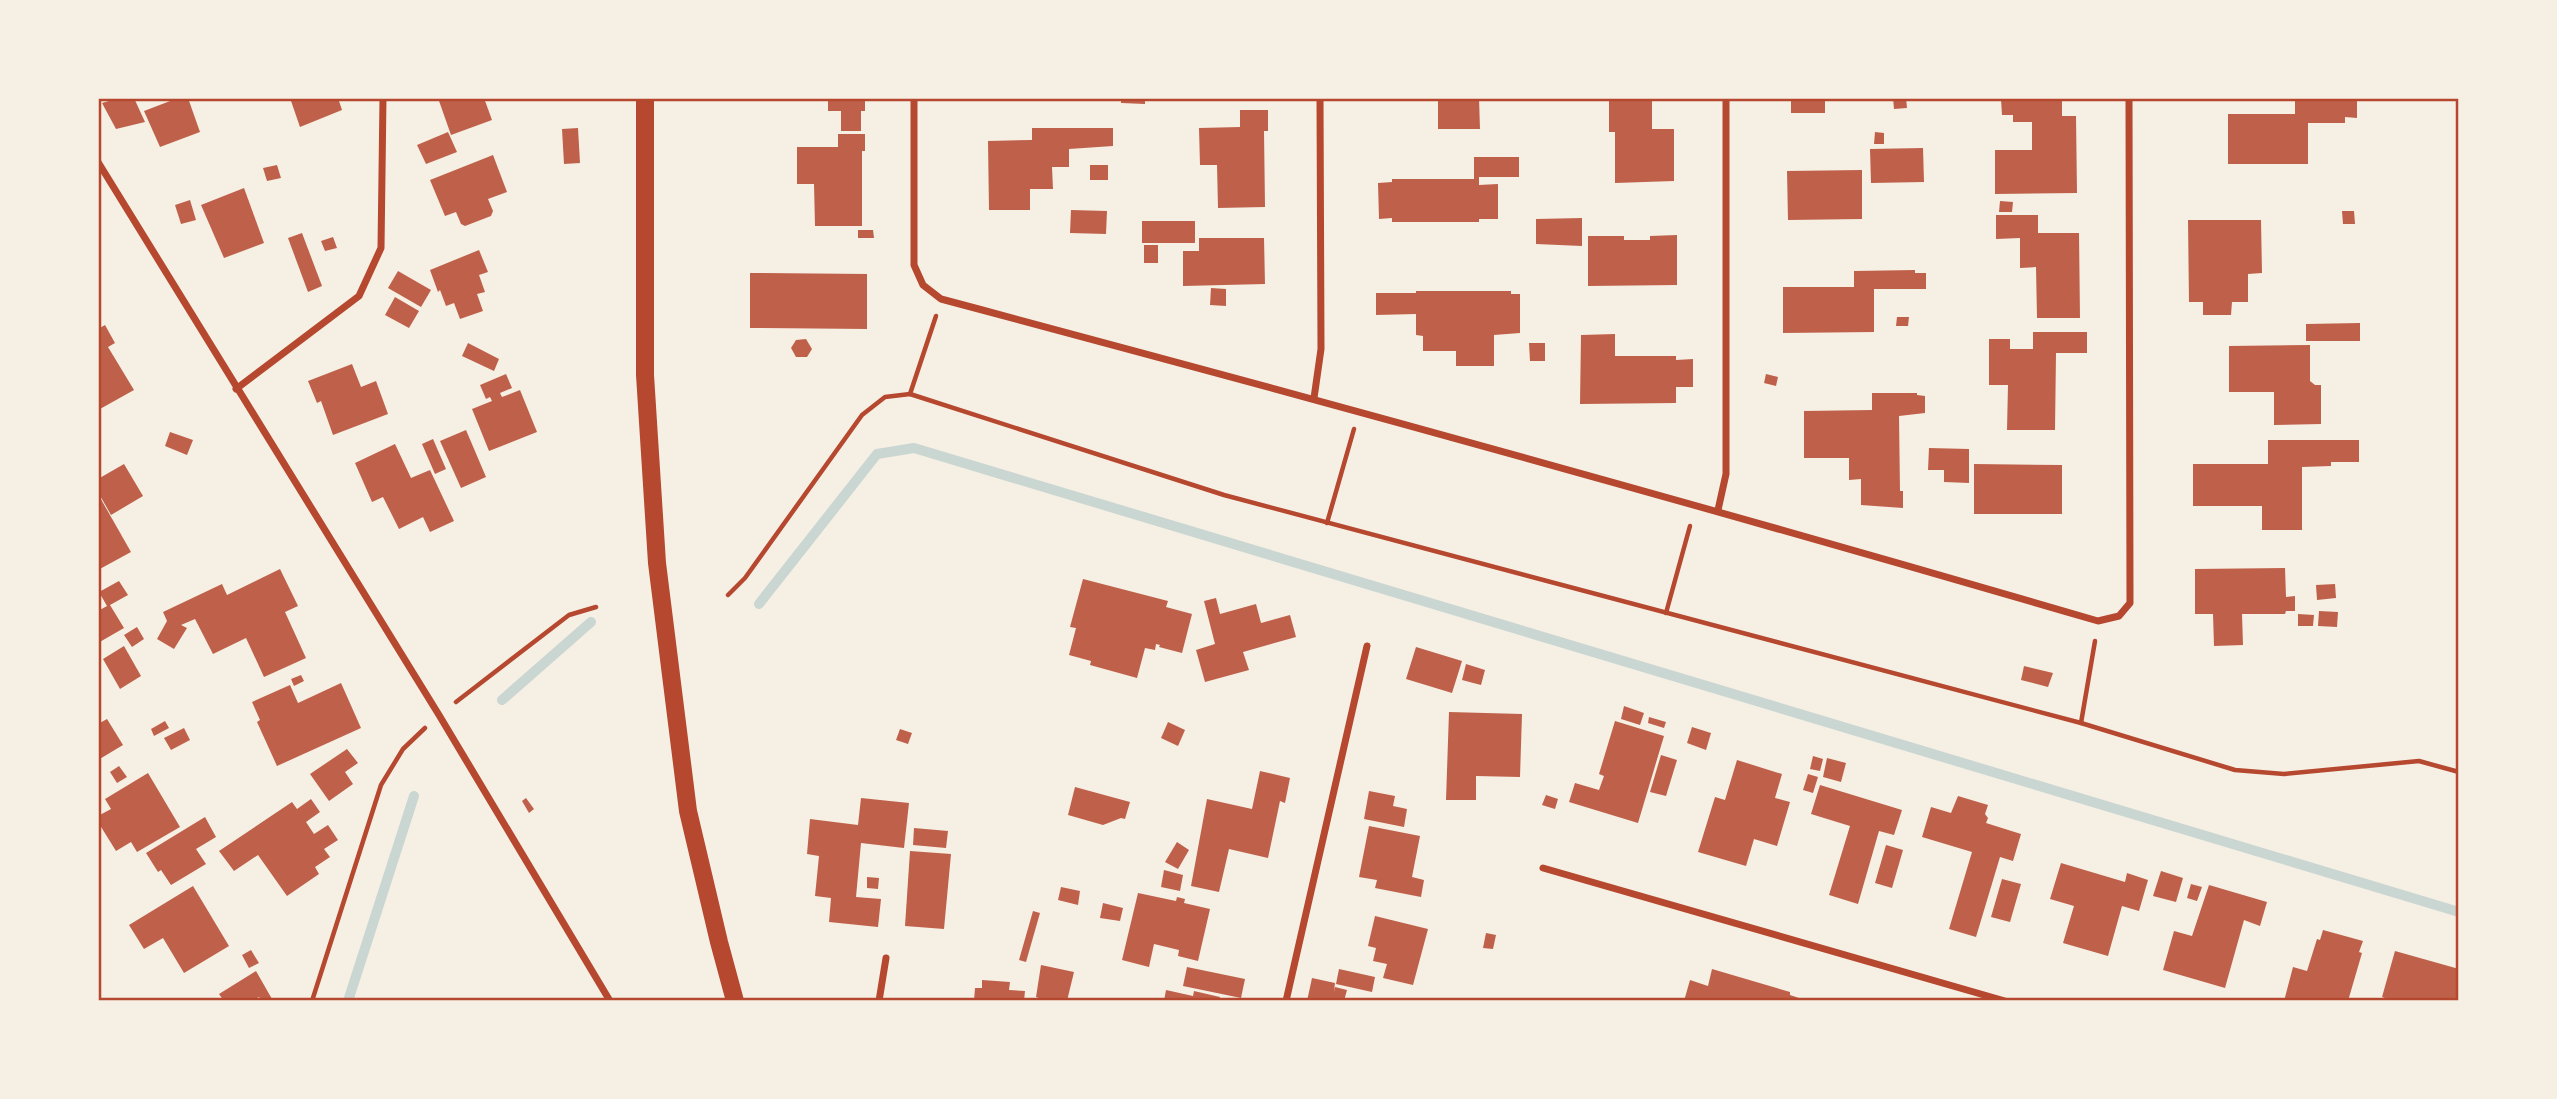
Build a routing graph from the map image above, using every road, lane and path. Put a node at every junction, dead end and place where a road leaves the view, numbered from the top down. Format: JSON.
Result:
{"nodes":[{"id":1,"x":383,"y":98,"type":"edge"},
{"id":2,"x":645,"y":98,"type":"edge"},
{"id":3,"x":914,"y":98,"type":"edge"},
{"id":4,"x":1320,"y":98,"type":"edge"},
{"id":5,"x":1726,"y":98,"type":"edge"},
{"id":6,"x":2129,"y":98,"type":"edge"},
{"id":7,"x":98,"y":162,"type":"edge"},
{"id":8,"x":941,"y":299,"type":"junction"},
{"id":9,"x":236,"y":388,"type":"junction"},
{"id":10,"x":910,"y":394,"type":"junction"},
{"id":11,"x":1314,"y":398,"type":"junction"},
{"id":12,"x":1359,"y":411,"type":"junction"},
{"id":13,"x":1696,"y":504,"type":"junction"},
{"id":14,"x":1718,"y":510,"type":"junction"},
{"id":15,"x":1327,"y":523,"type":"junction"},
{"id":16,"x":728,"y":595,"type":"dead end"},
{"id":17,"x":596,"y":607,"type":"dead end"},
{"id":18,"x":1666,"y":613,"type":"junction"},
{"id":19,"x":2098,"y":621,"type":"junction"},
{"id":20,"x":1367,"y":646,"type":"dead end"},
{"id":21,"x":439,"y":715,"type":"junction"},
{"id":22,"x":2081,"y":723,"type":"junction"},
{"id":23,"x":2459,"y":772,"type":"edge"},
{"id":24,"x":1543,"y":868,"type":"dead end"},
{"id":25,"x":886,"y":958,"type":"dead end"},
{"id":26,"x":312,"y":1001,"type":"edge"},
{"id":27,"x":610,"y":1001,"type":"edge"},
{"id":28,"x":736,"y":1001,"type":"edge"},
{"id":29,"x":879,"y":1001,"type":"edge"},
{"id":30,"x":1286,"y":1001,"type":"edge"},
{"id":31,"x":2004,"y":1001,"type":"edge"}],
"edges":[{"from":1,"to":9,"type":"street"},
{"from":2,"to":28,"type":"main road"},
{"from":3,"to":8,"type":"street"},
{"from":4,"to":11,"type":"street"},
{"from":5,"to":14,"type":"street"},
{"from":6,"to":19,"type":"street"},
{"from":7,"to":9,"type":"street"},
{"from":8,"to":10,"type":"path"},
{"from":8,"to":11,"type":"street"},
{"from":9,"to":21,"type":"street"},
{"from":10,"to":15,"type":"path"},
{"from":10,"to":16,"type":"path"},
{"from":11,"to":12,"type":"street"},
{"from":12,"to":13,"type":"street"},
{"from":12,"to":15,"type":"path"},
{"from":13,"to":14,"type":"street"},
{"from":13,"to":18,"type":"path"},
{"from":14,"to":19,"type":"street"},
{"from":15,"to":18,"type":"path"},
{"from":17,"to":21,"type":"path"},
{"from":18,"to":22,"type":"path"},
{"from":19,"to":22,"type":"path"},
{"from":20,"to":30,"type":"street"},
{"from":21,"to":26,"type":"path"},
{"from":21,"to":27,"type":"street"},
{"from":22,"to":23,"type":"path"},
{"from":24,"to":31,"type":"street"},
{"from":25,"to":29,"type":"street"}]}
